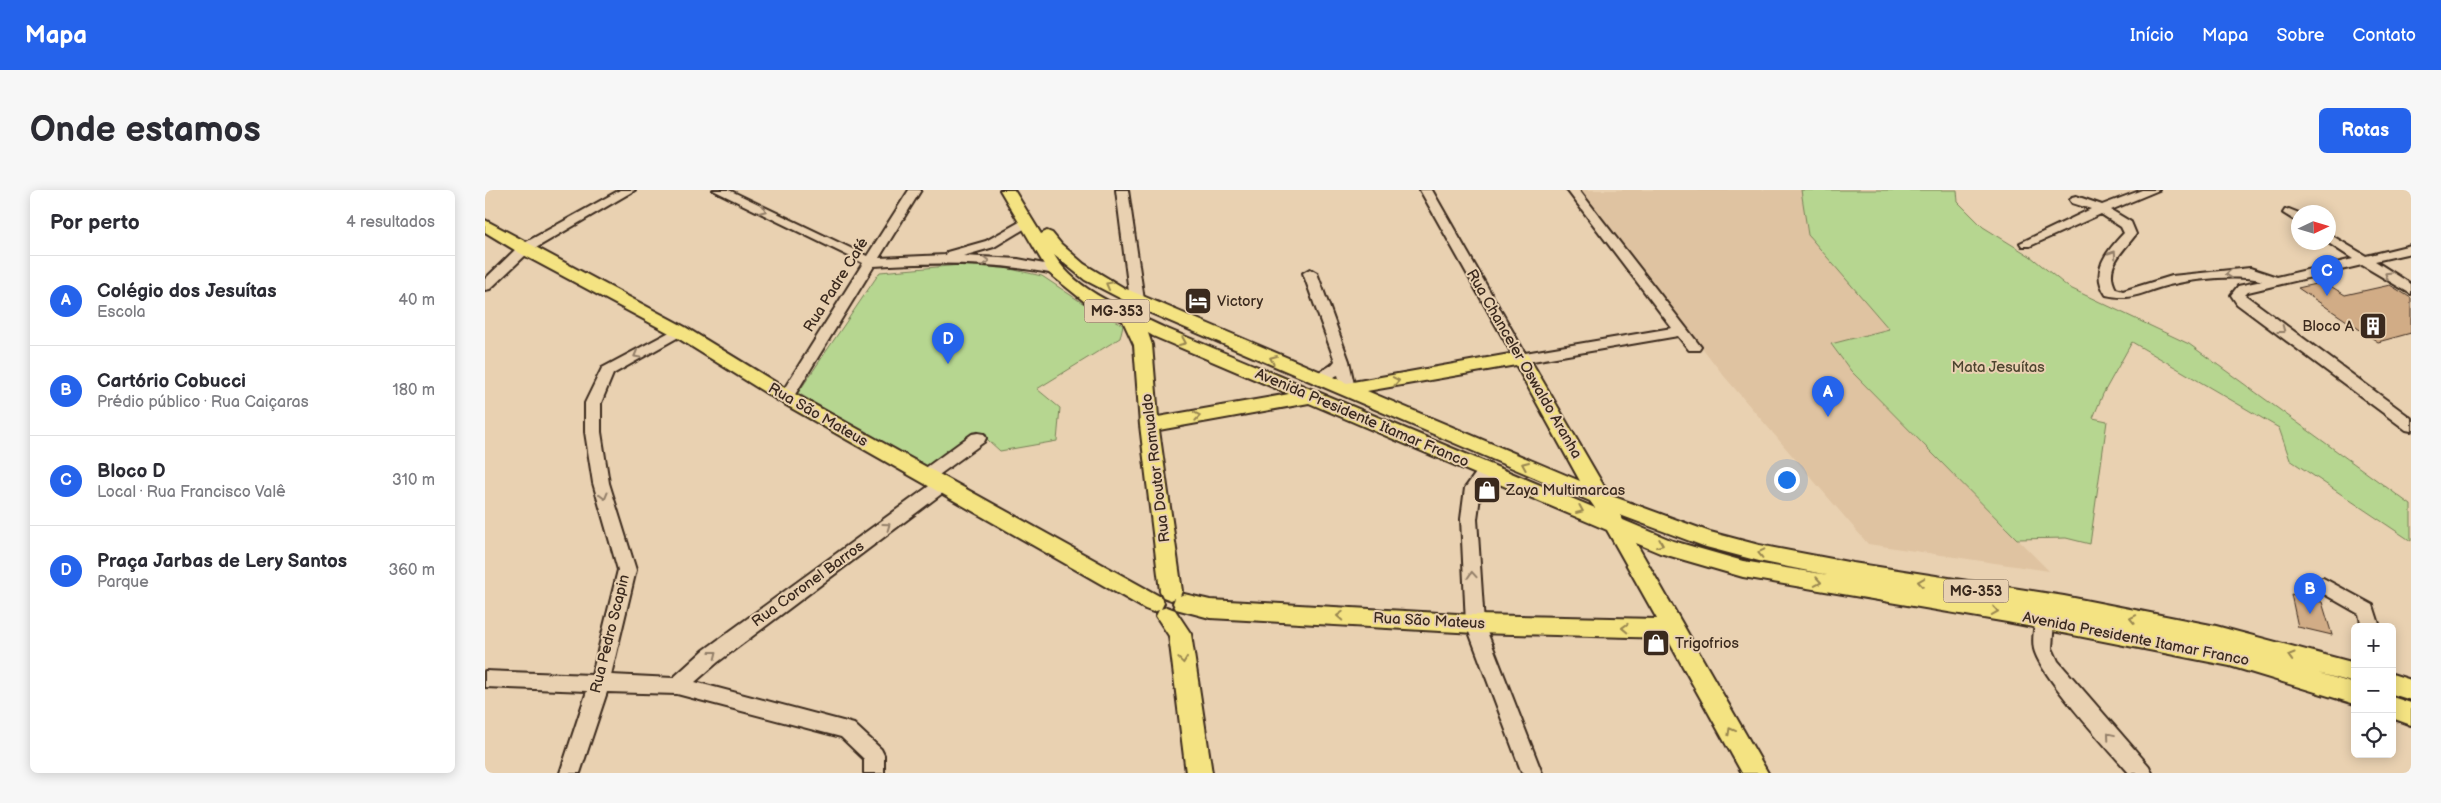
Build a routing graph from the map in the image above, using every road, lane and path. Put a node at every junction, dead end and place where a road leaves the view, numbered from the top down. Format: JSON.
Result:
{"nodes":[{"id":1,"x":629,"y":190,"type":"edge"},
{"id":2,"x":719,"y":190,"type":"edge"},
{"id":3,"x":915,"y":190,"type":"edge"},
{"id":4,"x":1007,"y":190,"type":"edge"},
{"id":5,"x":1021,"y":190,"type":"edge"},
{"id":6,"x":1121,"y":190,"type":"edge"},
{"id":7,"x":1426,"y":190,"type":"edge"},
{"id":8,"x":1573,"y":190,"type":"edge"},
{"id":9,"x":2153,"y":190,"type":"edge"},
{"id":10,"x":2076,"y":200,"type":"dead end"},
{"id":11,"x":2102,"y":209,"type":"junction"},
{"id":12,"x":1025,"y":223,"type":"junction"},
{"id":13,"x":485,"y":224,"type":"edge"},
{"id":14,"x":2336,"y":242,"type":"edge"},
{"id":15,"x":2027,"y":243,"type":"dead end"},
{"id":16,"x":524,"y":248,"type":"junction"},
{"id":17,"x":2411,"y":249,"type":"edge"},
{"id":18,"x":937,"y":258,"type":"junction"},
{"id":19,"x":2364,"y":260,"type":"junction"},
{"id":20,"x":870,"y":262,"type":"junction"},
{"id":21,"x":1055,"y":270,"type":"junction"},
{"id":22,"x":1310,"y":273,"type":"dead end"},
{"id":23,"x":2276,"y":281,"type":"junction"},
{"id":24,"x":485,"y":286,"type":"edge"},
{"id":25,"x":2411,"y":290,"type":"edge"},
{"id":26,"x":1137,"y":300,"type":"junction"},
{"id":27,"x":1130,"y":318,"type":"junction"},
{"id":28,"x":679,"y":331,"type":"junction"},
{"id":29,"x":1681,"y":331,"type":"junction"},
{"id":30,"x":1159,"y":332,"type":"junction"},
{"id":31,"x":1143,"y":345,"type":"junction"},
{"id":32,"x":1694,"y":347,"type":"dead end"},
{"id":33,"x":1521,"y":358,"type":"junction"},
{"id":34,"x":1342,"y":361,"type":"junction"},
{"id":35,"x":1315,"y":377,"type":"junction"},
{"id":36,"x":1348,"y":389,"type":"junction"},
{"id":37,"x":1309,"y":396,"type":"junction"},
{"id":38,"x":785,"y":397,"type":"junction"},
{"id":39,"x":1149,"y":425,"type":"junction"},
{"id":40,"x":2411,"y":426,"type":"edge"},
{"id":41,"x":977,"y":438,"type":"dead end"},
{"id":42,"x":1487,"y":470,"type":"junction"},
{"id":43,"x":934,"y":481,"type":"junction"},
{"id":44,"x":1601,"y":500,"type":"junction"},
{"id":45,"x":1615,"y":525,"type":"junction"},
{"id":46,"x":2323,"y":585,"type":"dead end"},
{"id":47,"x":1210,"y":609,"type":"junction"},
{"id":48,"x":1171,"y":610,"type":"junction"},
{"id":49,"x":2045,"y":620,"type":"junction"},
{"id":50,"x":2370,"y":623,"type":"edge"},
{"id":51,"x":1475,"y":624,"type":"junction"},
{"id":52,"x":1674,"y":629,"type":"junction"},
{"id":53,"x":2351,"y":672,"type":"edge"},
{"id":54,"x":2294,"y":674,"type":"junction"},
{"id":55,"x":485,"y":678,"type":"edge"},
{"id":56,"x":600,"y":682,"type":"junction"},
{"id":57,"x":2351,"y":685,"type":"edge"},
{"id":58,"x":2396,"y":685,"type":"edge"},
{"id":59,"x":677,"y":686,"type":"junction"},
{"id":60,"x":2411,"y":690,"type":"edge"},
{"id":61,"x":2351,"y":693,"type":"edge"},
{"id":62,"x":2396,"y":700,"type":"edge"},
{"id":63,"x":2411,"y":705,"type":"edge"},
{"id":64,"x":2396,"y":708,"type":"edge"},
{"id":65,"x":2411,"y":714,"type":"edge"},
{"id":66,"x":570,"y":773,"type":"edge"},
{"id":67,"x":875,"y":773,"type":"edge"},
{"id":68,"x":1199,"y":773,"type":"edge"},
{"id":69,"x":1533,"y":773,"type":"edge"},
{"id":70,"x":1755,"y":773,"type":"edge"},
{"id":71,"x":2142,"y":773,"type":"edge"}],
"edges":[{"from":1,"to":16,"type":"street"},
{"from":2,"to":20,"type":"street","one_way":true},
{"from":3,"to":20,"type":"street","name":"Rua Padre Café"},
{"from":4,"to":12,"type":"main road","name":"Avenida Presidente Itamar Franco","number":"MG-353"},
{"from":26,"to":5,"type":"main road","name":"Avenida Presidente Itamar Franco","number":"MG-353","one_way":true},
{"from":6,"to":26,"type":"street"},
{"from":7,"to":33,"type":"street","name":"Rua Chanceler Oswaldo Aranha"},
{"from":8,"to":29,"type":"street"},
{"from":9,"to":11,"type":"street"},
{"from":10,"to":11,"type":"street"},
{"from":11,"to":15,"type":"street"},
{"from":23,"to":11,"type":"street","one_way":true},
{"from":12,"to":18,"type":"street"},
{"from":12,"to":21,"type":"main road","name":"Avenida Presidente Itamar Franco","number":"MG-353"},
{"from":13,"to":16,"type":"main road","name":"Rua São Mateus"},
{"from":14,"to":19,"type":"street"},
{"from":16,"to":24,"type":"street"},
{"from":16,"to":28,"type":"main road","name":"Rua São Mateus"},
{"from":17,"to":19,"type":"street"},
{"from":18,"to":20,"type":"street"},
{"from":18,"to":21,"type":"street","one_way":true},
{"from":19,"to":23,"type":"street"},
{"from":25,"to":19,"type":"street","one_way":true},
{"from":20,"to":38,"type":"street","name":"Rua Padre Café"},
{"from":21,"to":27,"type":"main road","name":"Avenida Presidente Itamar Franco","number":"MG-353"},
{"from":22,"to":34,"type":"street"},
{"from":23,"to":40,"type":"street","one_way":true},
{"from":35,"to":26,"type":"main road","name":"Avenida Presidente Itamar Franco","number":"MG-353","one_way":true},
{"from":27,"to":30,"type":"main road","name":"Avenida Presidente Itamar Franco","number":"MG-353"},
{"from":27,"to":31,"type":"main road","name":"Rua Doutor Romualdo"},
{"from":28,"to":38,"type":"main road","name":"Rua São Mateus"},
{"from":28,"to":56,"type":"street","name":"Rua Pedro Scapin","one_way":true},
{"from":29,"to":32,"type":"street"},
{"from":29,"to":33,"type":"street"},
{"from":30,"to":31,"type":"street"},
{"from":30,"to":37,"type":"main road","name":"Avenida Presidente Itamar Franco","number":"MG-353","one_way":true},
{"from":31,"to":39,"type":"main road","name":"Rua Doutor Romualdo"},
{"from":36,"to":33,"type":"main road","one_way":true},
{"from":33,"to":44,"type":"main road","name":"Rua Chanceler Oswaldo Aranha"},
{"from":34,"to":35,"type":"street"},
{"from":34,"to":36,"type":"street"},
{"from":35,"to":36,"type":"main road","name":"Avenida Presidente Itamar Franco","number":"MG-353"},
{"from":35,"to":37,"type":"main road"},
{"from":36,"to":37,"type":"main road"},
{"from":44,"to":36,"type":"main road","name":"Avenida Presidente Itamar Franco","number":"MG-353","one_way":true},
{"from":39,"to":37,"type":"main road","one_way":true},
{"from":37,"to":42,"type":"main road","name":"Avenida Presidente Itamar Franco","number":"MG-353"},
{"from":38,"to":43,"type":"main road","name":"Rua São Mateus"},
{"from":39,"to":48,"type":"main road","name":"Rua Doutor Romualdo"},
{"from":41,"to":43,"type":"street","name":"Rua Coronel Barros"},
{"from":42,"to":45,"type":"main road","name":"Avenida Presidente Itamar Franco","number":"MG-353","one_way":true},
{"from":51,"to":42,"type":"street","one_way":true},
{"from":43,"to":48,"type":"main road","name":"Rua São Mateus"},
{"from":59,"to":43,"type":"street","name":"Rua Coronel Barros","one_way":true},
{"from":44,"to":45,"type":"main road","name":"Rua Chanceler Oswaldo Aranha"},
{"from":53,"to":44,"type":"main road","name":"Avenida Presidente Itamar Franco","number":"MG-353","one_way":true},
{"from":45,"to":49,"type":"main road","name":"Avenida Presidente Itamar Franco","number":"MG-353","one_way":true},
{"from":45,"to":52,"type":"main road","name":"Rua Chanceler Oswaldo Aranha"},
{"from":46,"to":50,"type":"street"},
{"from":47,"to":48,"type":"main road","name":"Rua São Mateus"},
{"from":47,"to":48,"type":"main road"},
{"from":51,"to":47,"type":"main road","name":"Rua São Mateus","one_way":true},
{"from":48,"to":68,"type":"main road","name":"Rua Doutor Romualdo","one_way":true},
{"from":49,"to":54,"type":"main road","name":"Avenida Presidente Itamar Franco","number":"MG-353"},
{"from":71,"to":49,"type":"street","one_way":true},
{"from":52,"to":51,"type":"main road","name":"Rua São Mateus","one_way":true},
{"from":51,"to":69,"type":"street"},
{"from":70,"to":52,"type":"main road","name":"Rua Chanceler Oswaldo Aranha","one_way":true},
{"from":54,"to":57,"type":"main road"},
{"from":54,"to":61,"type":"main road","name":"Avenida Presidente Itamar Franco","number":"MG-353"},
{"from":55,"to":56,"type":"street"},
{"from":56,"to":59,"type":"street"},
{"from":56,"to":66,"type":"street","name":"Rua Pedro Scapin"},
{"from":58,"to":60,"type":"main road"},
{"from":59,"to":67,"type":"street"},
{"from":62,"to":63,"type":"main road"},
{"from":64,"to":65,"type":"main road"}]}
